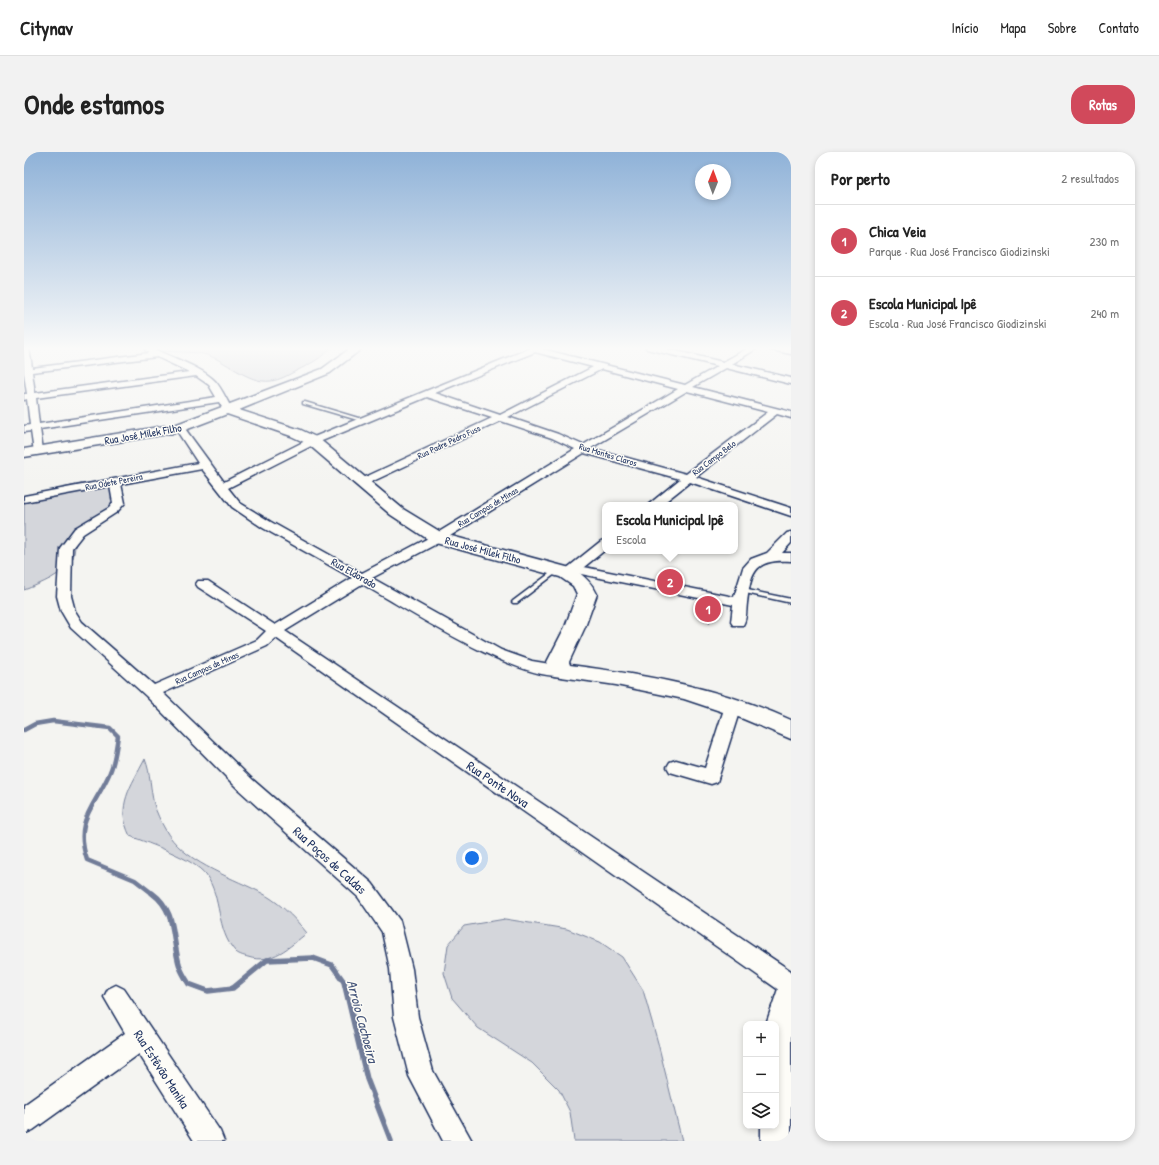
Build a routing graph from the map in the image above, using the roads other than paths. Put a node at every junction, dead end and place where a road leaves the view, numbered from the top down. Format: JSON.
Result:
{"nodes":[{"id":1,"x":55,"y":393,"type":"edge"},
{"id":2,"x":218,"y":393,"type":"edge"},
{"id":3,"x":258,"y":393,"type":"edge"},
{"id":4,"x":548,"y":393,"type":"edge"},
{"id":5,"x":677,"y":393,"type":"edge"},
{"id":6,"x":706,"y":393,"type":"edge"},
{"id":7,"x":426,"y":394,"type":"joint"},
{"id":8,"x":28,"y":397,"type":"edge"},
{"id":9,"x":304,"y":403,"type":"dead end"},
{"id":10,"x":225,"y":404,"type":"junction"},
{"id":11,"x":775,"y":411,"type":"junction"},
{"id":12,"x":791,"y":415,"type":"edge"},
{"id":13,"x":500,"y":418,"type":"junction"},
{"id":14,"x":363,"y":420,"type":"junction"},
{"id":15,"x":36,"y":427,"type":"junction"},
{"id":16,"x":180,"y":428,"type":"junction"},
{"id":17,"x":24,"y":429,"type":"edge"},
{"id":18,"x":313,"y":440,"type":"junction"},
{"id":19,"x":583,"y":449,"type":"junction"},
{"id":20,"x":38,"y":450,"type":"junction"},
{"id":21,"x":24,"y":453,"type":"edge"},
{"id":22,"x":205,"y":465,"type":"junction"},
{"id":23,"x":687,"y":478,"type":"junction"},
{"id":24,"x":115,"y":482,"type":"junction"},
{"id":25,"x":363,"y":482,"type":"junction"},
{"id":26,"x":221,"y":486,"type":"junction"},
{"id":27,"x":24,"y":499,"type":"edge"},
{"id":28,"x":658,"y":502,"type":"edge"},
{"id":29,"x":791,"y":512,"type":"edge"},
{"id":30,"x":791,"y":536,"type":"edge"},
{"id":31,"x":438,"y":538,"type":"junction"},
{"id":32,"x":602,"y":546,"type":"edge"},
{"id":33,"x":772,"y":556,"type":"junction"},
{"id":34,"x":791,"y":557,"type":"edge"},
{"id":35,"x":566,"y":571,"type":"junction"},
{"id":36,"x":362,"y":578,"type":"junction"},
{"id":37,"x":621,"y":580,"type":"junction"},
{"id":38,"x":203,"y":584,"type":"dead end"},
{"id":39,"x":584,"y":587,"type":"junction"},
{"id":40,"x":741,"y":597,"type":"junction"},
{"id":41,"x":791,"y":601,"type":"edge"},
{"id":42,"x":515,"y":602,"type":"dead end"},
{"id":43,"x":738,"y":622,"type":"dead end"},
{"id":44,"x":275,"y":631,"type":"junction"},
{"id":45,"x":562,"y":671,"type":"junction"},
{"id":46,"x":152,"y":692,"type":"junction"},
{"id":47,"x":733,"y":706,"type":"junction"},
{"id":48,"x":789,"y":730,"type":"edge"},
{"id":49,"x":676,"y":767,"type":"dead end"},
{"id":50,"x":791,"y":985,"type":"edge"},
{"id":51,"x":116,"y":997,"type":"dead end"},
{"id":52,"x":791,"y":998,"type":"edge"},
{"id":53,"x":141,"y":1037,"type":"junction"},
{"id":54,"x":24,"y":1122,"type":"edge"},
{"id":55,"x":210,"y":1141,"type":"edge"},
{"id":56,"x":458,"y":1141,"type":"edge"},
{"id":57,"x":780,"y":1141,"type":"edge"}],
"edges":[{"from":1,"to":8,"type":"street"},
{"from":2,"to":10,"type":"street"},
{"from":3,"to":10,"type":"street"},
{"from":4,"to":13,"type":"street","name":"Rua Padre Pedro Fuss"},
{"from":5,"to":19,"type":"street","name":"Rua Campos de Minas"},
{"from":6,"to":11,"type":"street"},
{"from":7,"to":13,"type":"street","name":"Rua Montes Claros"},
{"from":7,"to":14,"type":"street"},
{"from":8,"to":15,"type":"street"},
{"from":9,"to":14,"type":"lane"},
{"from":10,"to":15,"type":"street"},
{"from":10,"to":16,"type":"street","name":"Rua José Milek Filho"},
{"from":10,"to":18,"type":"street","name":"Rua José Milek Filho"},
{"from":11,"to":12,"type":"street"},
{"from":11,"to":23,"type":"street","name":"Rua Campo Belo"},
{"from":13,"to":19,"type":"street","name":"Rua Montes Claros"},
{"from":13,"to":25,"type":"street","name":"Rua Padre Pedro Fuss"},
{"from":14,"to":18,"type":"street"},
{"from":15,"to":17,"type":"street"},
{"from":15,"to":20,"type":"street"},
{"from":16,"to":20,"type":"street","name":"Rua José Milek Filho"},
{"from":16,"to":22,"type":"street","name":"Rua Eldorado"},
{"from":18,"to":25,"type":"street","name":"Rua José Milek Filho"},
{"from":18,"to":26,"type":"street"},
{"from":19,"to":23,"type":"street","name":"Rua Montes Claros"},
{"from":19,"to":31,"type":"street","name":"Rua Campos de Minas"},
{"from":20,"to":21,"type":"street","name":"Rua José Milek Filho"},
{"from":22,"to":24,"type":"street","name":"Rua Odete Pereira"},
{"from":22,"to":26,"type":"street","name":"Rua Eldorado"},
{"from":23,"to":28,"type":"street","name":"Rua Campo Belo"},
{"from":23,"to":29,"type":"street","name":"Rua Montes Claros"},
{"from":24,"to":27,"type":"street","name":"Rua Odete Pereira"},
{"from":24,"to":46,"type":"street","name":"Rua Poços de Caldas"},
{"from":25,"to":31,"type":"street","name":"Rua José Milek Filho"},
{"from":26,"to":36,"type":"street","name":"Rua Eldorado"},
{"from":30,"to":33,"type":"street"},
{"from":31,"to":35,"type":"street","name":"Rua José Milek Filho"},
{"from":31,"to":36,"type":"street","name":"Rua Campos de Minas"},
{"from":32,"to":35,"type":"street"},
{"from":33,"to":34,"type":"street"},
{"from":33,"to":40,"type":"street"},
{"from":35,"to":37,"type":"street"},
{"from":35,"to":39,"type":"street","name":"Rua José Milek Filho"},
{"from":35,"to":42,"type":"lane"},
{"from":36,"to":44,"type":"street","name":"Rua Campos de Minas"},
{"from":36,"to":45,"type":"street","name":"Rua Eldorado"},
{"from":37,"to":39,"type":"street"},
{"from":37,"to":40,"type":"street"},
{"from":38,"to":44,"type":"street","name":"Rua Ponte Nova"},
{"from":39,"to":45,"type":"street"},
{"from":40,"to":41,"type":"lane"},
{"from":40,"to":43,"type":"street"},
{"from":44,"to":46,"type":"street","name":"Rua Campos de Minas"},
{"from":44,"to":50,"type":"street","name":"Rua Ponte Nova"},
{"from":45,"to":47,"type":"street"},
{"from":46,"to":56,"type":"street","name":"Rua Poços de Caldas"},
{"from":47,"to":48,"type":"street"},
{"from":47,"to":49,"type":"street"},
{"from":51,"to":53,"type":"street","name":"Rua Estêvão Manika"},
{"from":52,"to":57,"type":"street"},
{"from":53,"to":54,"type":"street"},
{"from":53,"to":55,"type":"street","name":"Rua Estêvão Manika"}]}
